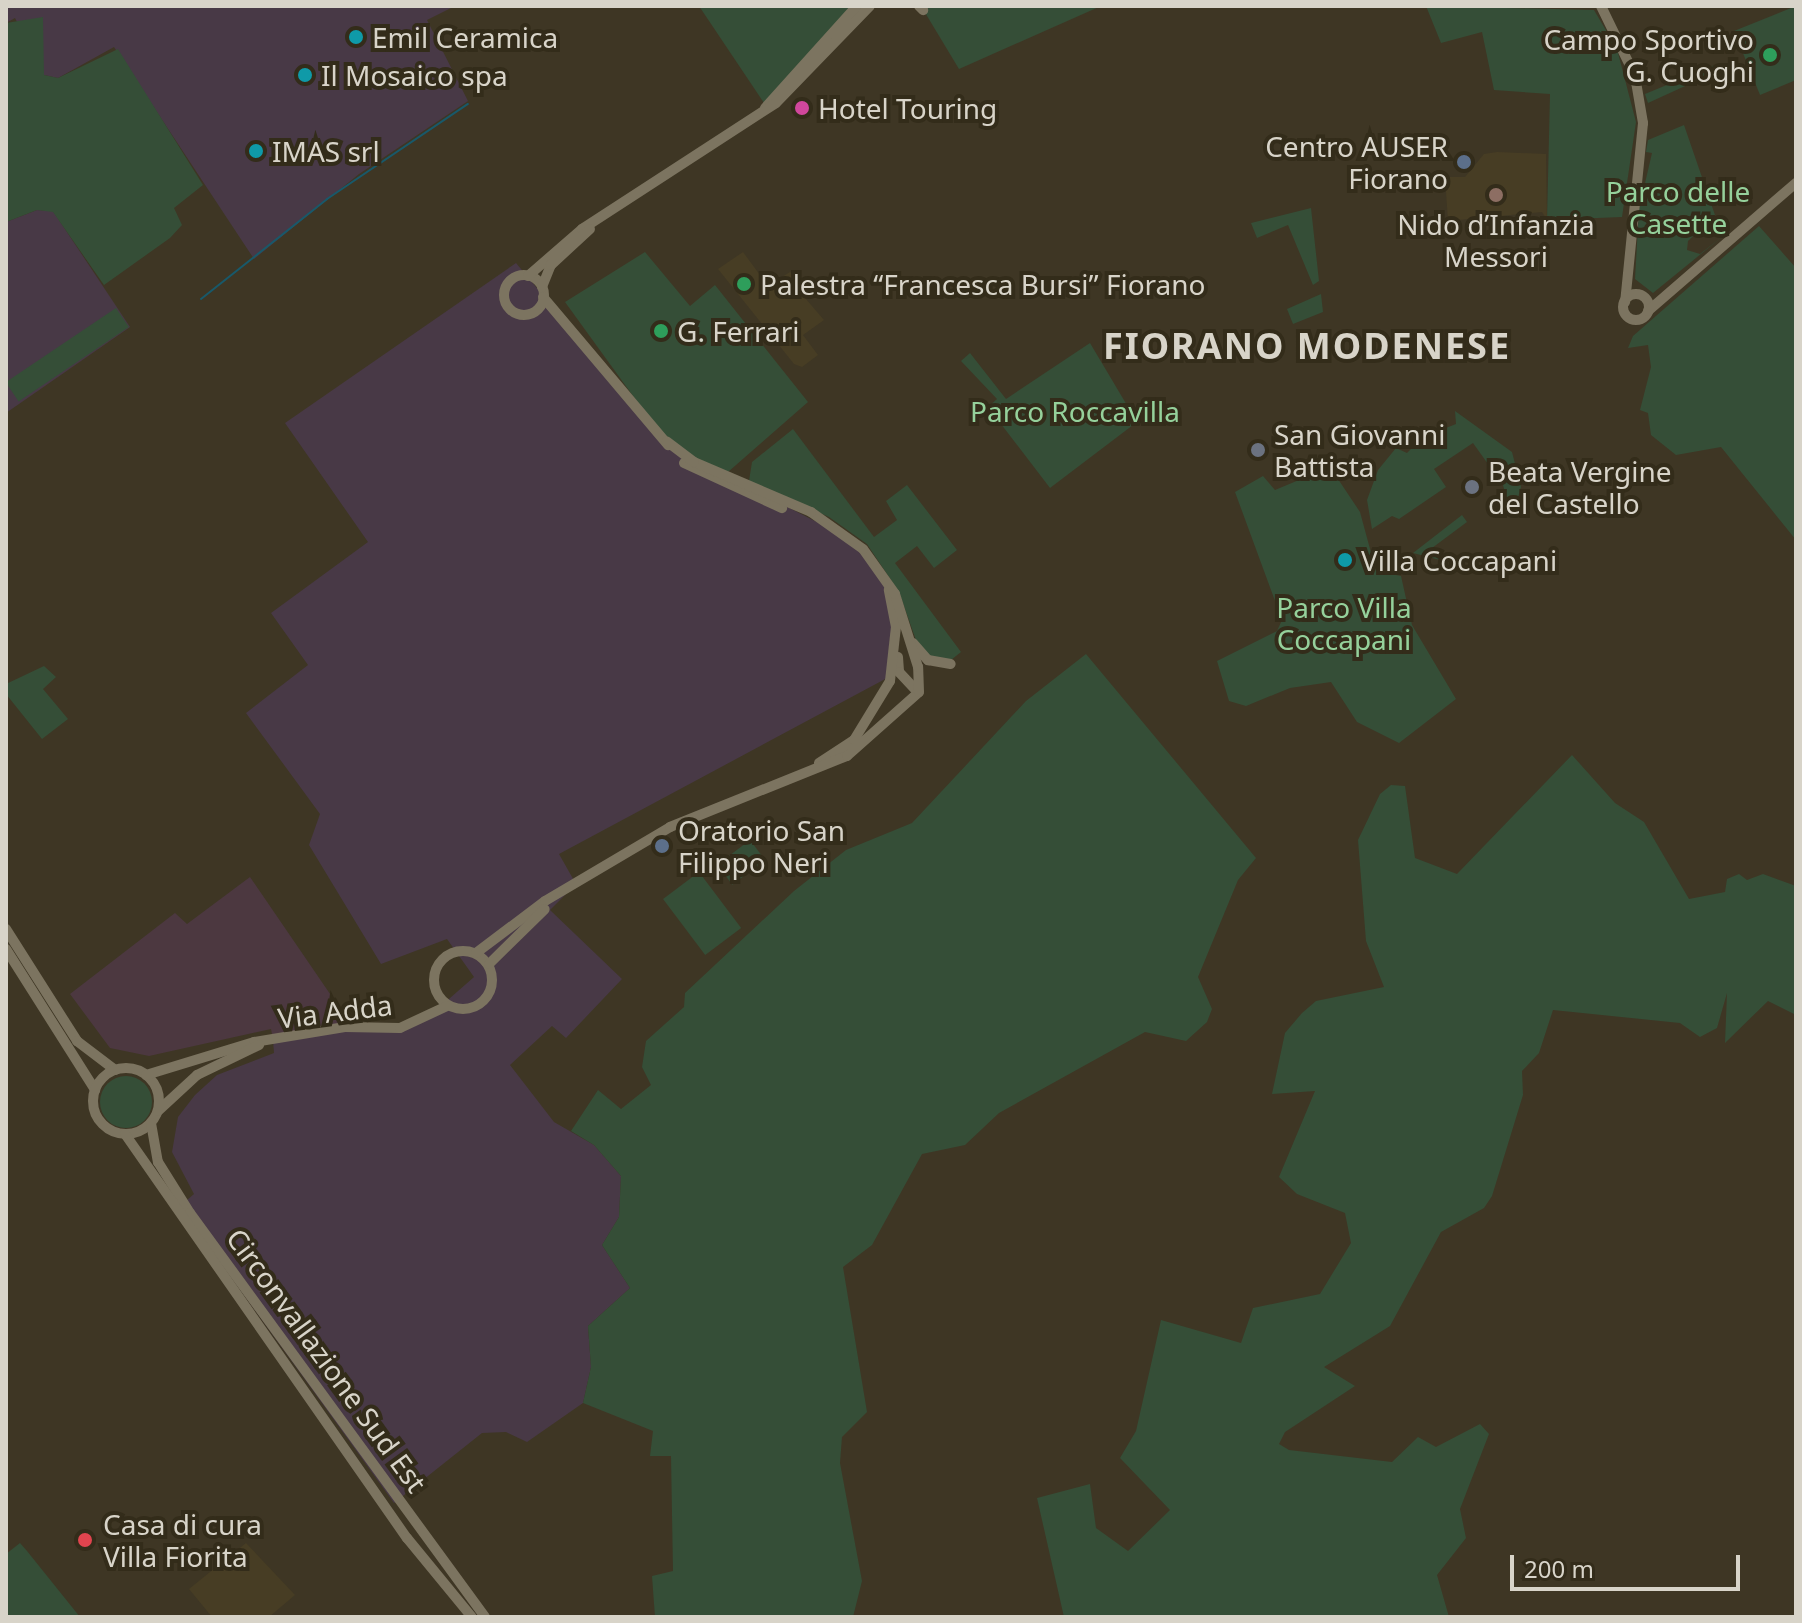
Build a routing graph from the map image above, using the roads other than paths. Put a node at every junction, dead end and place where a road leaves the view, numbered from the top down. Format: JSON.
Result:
{"nodes":[{"id":1,"x":857,"y":6,"type":"edge"},
{"id":2,"x":870,"y":6,"type":"edge"},
{"id":3,"x":1601,"y":6,"type":"edge"},
{"id":4,"x":765,"y":108,"type":"junction"},
{"id":5,"x":1796,"y":183,"type":"edge"},
{"id":6,"x":590,"y":229,"type":"junction"},
{"id":7,"x":528,"y":276,"type":"junction"},
{"id":8,"x":542,"y":292,"type":"junction"},
{"id":9,"x":1629,"y":298,"type":"junction"},
{"id":10,"x":1648,"y":306,"type":"junction"},
{"id":11,"x":536,"y":311,"type":"junction"},
{"id":12,"x":579,"y":337,"type":"junction"},
{"id":13,"x":889,"y":588,"type":"junction"},
{"id":14,"x":911,"y":642,"type":"junction"},
{"id":15,"x":896,"y":651,"type":"junction"},
{"id":16,"x":951,"y":664,"type":"dead end"},
{"id":17,"x":917,"y":690,"type":"junction"},
{"id":18,"x":776,"y":784,"type":"junction"},
{"id":19,"x":561,"y":894,"type":"junction"},
{"id":20,"x":6,"y":929,"type":"edge"},
{"id":21,"x":6,"y":949,"type":"edge"},
{"id":22,"x":476,"y":953,"type":"junction"},
{"id":23,"x":489,"y":964,"type":"junction"},
{"id":24,"x":438,"y":994,"type":"junction"},
{"id":25,"x":447,"y":1006,"type":"junction"},
{"id":26,"x":417,"y":1023,"type":"junction"},
{"id":27,"x":259,"y":1045,"type":"junction"},
{"id":28,"x":115,"y":1070,"type":"junction"},
{"id":29,"x":146,"y":1075,"type":"junction"},
{"id":30,"x":95,"y":1090,"type":"junction"},
{"id":31,"x":158,"y":1111,"type":"junction"},
{"id":32,"x":151,"y":1123,"type":"junction"},
{"id":33,"x":125,"y":1134,"type":"junction"},
{"id":34,"x":472,"y":1617,"type":"edge"},
{"id":35,"x":485,"y":1617,"type":"edge"}],
"edges":[{"from":1,"to":4,"type":"street"},
{"from":2,"to":4,"type":"street"},
{"from":3,"to":9,"type":"street"},
{"from":4,"to":6,"type":"street"},
{"from":5,"to":10,"type":"street"},
{"from":6,"to":7,"type":"street"},
{"from":6,"to":8,"type":"street"},
{"from":7,"to":8,"type":"street"},
{"from":7,"to":11,"type":"street"},
{"from":8,"to":11,"type":"street"},
{"from":8,"to":12,"type":"street"},
{"from":9,"to":10,"type":"street"},
{"from":9,"to":10,"type":"street"},
{"from":11,"to":12,"type":"street"},
{"from":12,"to":13,"type":"street"},
{"from":13,"to":14,"type":"street"},
{"from":13,"to":15,"type":"street"},
{"from":14,"to":16,"type":"street"},
{"from":14,"to":17,"type":"street"},
{"from":15,"to":17,"type":"street"},
{"from":15,"to":18,"type":"street"},
{"from":17,"to":18,"type":"street"},
{"from":18,"to":19,"type":"street"},
{"from":19,"to":22,"type":"street"},
{"from":19,"to":23,"type":"street"},
{"from":20,"to":28,"type":"street"},
{"from":21,"to":30,"type":"street"},
{"from":22,"to":23,"type":"street"},
{"from":22,"to":24,"type":"street"},
{"from":23,"to":25,"type":"street"},
{"from":24,"to":25,"type":"street"},
{"from":24,"to":26,"type":"street"},
{"from":25,"to":26,"type":"street"},
{"from":26,"to":27,"type":"street","name":"Via Adda"},
{"from":27,"to":29,"type":"street"},
{"from":27,"to":31,"type":"street"},
{"from":28,"to":29,"type":"street"},
{"from":28,"to":30,"type":"street"},
{"from":29,"to":31,"type":"street"},
{"from":30,"to":33,"type":"street"},
{"from":31,"to":32,"type":"street"},
{"from":32,"to":33,"type":"street"},
{"from":32,"to":35,"type":"street","name":"Circonvallazione Sud Est"},
{"from":33,"to":34,"type":"street","name":"Circonvallazione Sud Est"}]}
